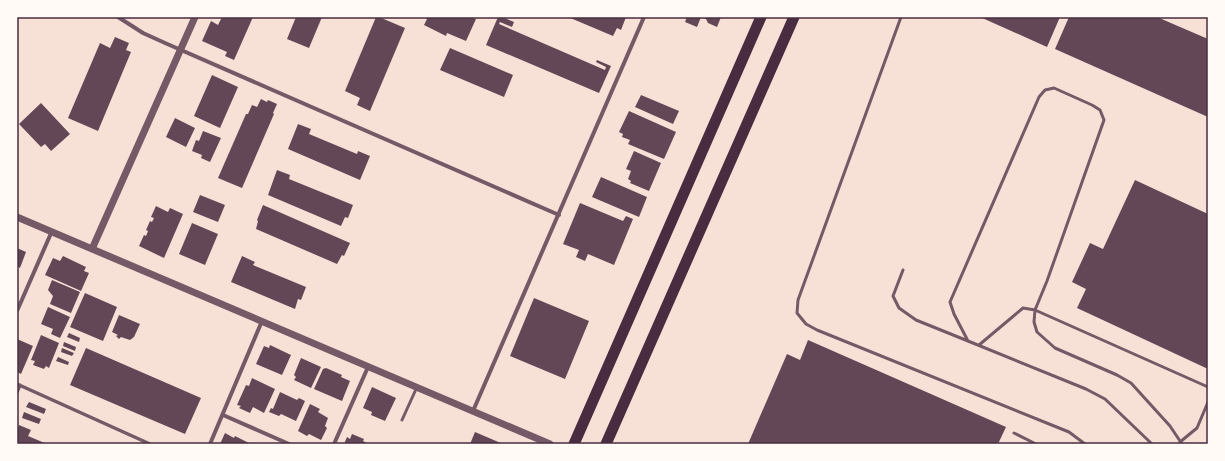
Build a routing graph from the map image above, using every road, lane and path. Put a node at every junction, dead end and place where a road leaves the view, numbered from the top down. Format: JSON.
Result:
{"nodes":[{"id":1,"x":118,"y":17,"type":"edge"},
{"id":2,"x":195,"y":17,"type":"edge"},
{"id":3,"x":644,"y":17,"type":"edge"},
{"id":4,"x":761,"y":17,"type":"edge"},
{"id":5,"x":794,"y":17,"type":"edge"},
{"id":6,"x":901,"y":17,"type":"edge"},
{"id":7,"x":181,"y":49,"type":"junction"},
{"id":8,"x":559,"y":215,"type":"junction"},
{"id":9,"x":17,"y":217,"type":"edge"},
{"id":10,"x":52,"y":231,"type":"junction"},
{"id":11,"x":92,"y":249,"type":"junction"},
{"id":12,"x":903,"y":270,"type":"dead end"},
{"id":13,"x":1035,"y":310,"type":"junction"},
{"id":14,"x":17,"y":311,"type":"edge"},
{"id":15,"x":262,"y":321,"type":"junction"},
{"id":16,"x":968,"y":341,"type":"junction"},
{"id":17,"x":979,"y":345,"type":"junction"},
{"id":18,"x":368,"y":367,"type":"junction"},
{"id":19,"x":19,"y":384,"type":"edge"},
{"id":20,"x":417,"y":387,"type":"junction"},
{"id":21,"x":1208,"y":387,"type":"edge"},
{"id":22,"x":17,"y":392,"type":"edge"},
{"id":23,"x":1208,"y":402,"type":"edge"},
{"id":24,"x":473,"y":412,"type":"junction"},
{"id":25,"x":223,"y":415,"type":"junction"},
{"id":26,"x":402,"y":420,"type":"dead end"},
{"id":27,"x":1014,"y":433,"type":"dead end"},
{"id":28,"x":1181,"y":443,"type":"edge"},
{"id":29,"x":150,"y":444,"type":"edge"},
{"id":30,"x":210,"y":444,"type":"edge"},
{"id":31,"x":289,"y":444,"type":"edge"},
{"id":32,"x":334,"y":444,"type":"edge"},
{"id":33,"x":550,"y":444,"type":"edge"},
{"id":34,"x":574,"y":444,"type":"edge"},
{"id":35,"x":606,"y":444,"type":"edge"},
{"id":36,"x":1036,"y":444,"type":"edge"},
{"id":37,"x":1085,"y":444,"type":"edge"},
{"id":38,"x":1152,"y":444,"type":"edge"}],
"edges":[{"from":1,"to":7,"type":"street"},
{"from":2,"to":7,"type":"street"},
{"from":3,"to":8,"type":"street"},
{"from":4,"to":34,"type":"highway"},
{"from":5,"to":35,"type":"highway"},
{"from":6,"to":37,"type":"lane"},
{"from":7,"to":8,"type":"street"},
{"from":7,"to":11,"type":"street"},
{"from":8,"to":24,"type":"street"},
{"from":9,"to":10,"type":"street"},
{"from":10,"to":11,"type":"street"},
{"from":10,"to":14,"type":"street"},
{"from":11,"to":15,"type":"street"},
{"from":12,"to":16,"type":"lane"},
{"from":13,"to":16,"type":"lane"},
{"from":13,"to":17,"type":"lane"},
{"from":13,"to":21,"type":"lane"},
{"from":13,"to":28,"type":"lane"},
{"from":15,"to":18,"type":"street"},
{"from":15,"to":25,"type":"street"},
{"from":16,"to":17,"type":"lane"},
{"from":17,"to":38,"type":"lane"},
{"from":18,"to":20,"type":"street"},
{"from":18,"to":32,"type":"street"},
{"from":19,"to":22,"type":"street"},
{"from":19,"to":29,"type":"street"},
{"from":20,"to":24,"type":"street"},
{"from":20,"to":26,"type":"lane"},
{"from":23,"to":28,"type":"lane"},
{"from":24,"to":33,"type":"street"},
{"from":25,"to":30,"type":"street"},
{"from":25,"to":31,"type":"street"},
{"from":27,"to":36,"type":"lane"}]}
